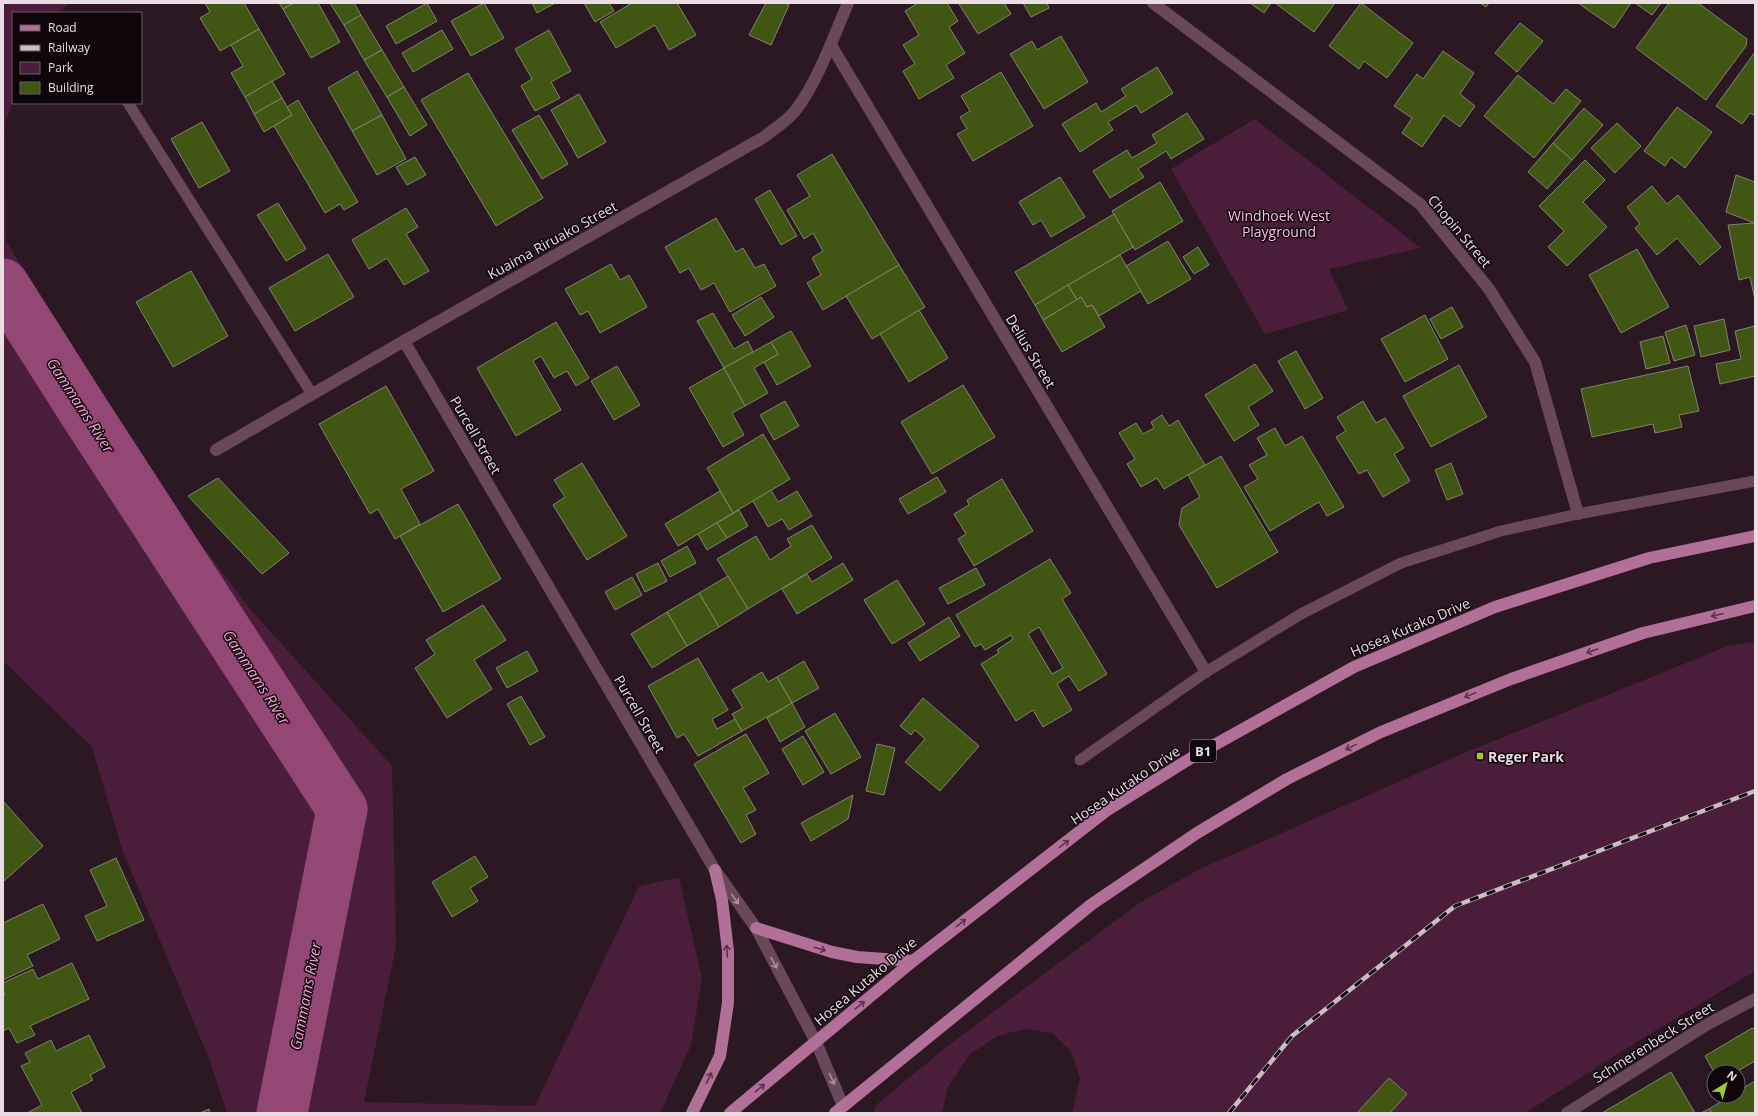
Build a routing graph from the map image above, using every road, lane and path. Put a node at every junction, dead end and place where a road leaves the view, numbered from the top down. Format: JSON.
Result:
{"nodes":[{"id":1,"x":848,"y":3,"type":"edge"},
{"id":2,"x":1153,"y":3,"type":"edge"},
{"id":3,"x":830,"y":45,"type":"junction"},
{"id":4,"x":129,"y":104,"type":"edge"},
{"id":5,"x":404,"y":341,"type":"junction"},
{"id":6,"x":312,"y":394,"type":"junction"},
{"id":7,"x":216,"y":450,"type":"dead end"},
{"id":8,"x":1755,"y":481,"type":"edge"},
{"id":9,"x":1578,"y":514,"type":"junction"},
{"id":10,"x":1755,"y":536,"type":"edge"},
{"id":11,"x":1755,"y":606,"type":"edge"},
{"id":12,"x":1206,"y":672,"type":"junction"},
{"id":13,"x":1080,"y":760,"type":"dead end"},
{"id":14,"x":715,"y":870,"type":"junction"},
{"id":15,"x":756,"y":928,"type":"junction"},
{"id":16,"x":912,"y":961,"type":"junction"},
{"id":17,"x":1755,"y":999,"type":"edge"},
{"id":18,"x":816,"y":1042,"type":"junction"},
{"id":19,"x":841,"y":1111,"type":"edge"},
{"id":20,"x":692,"y":1113,"type":"edge"},
{"id":21,"x":730,"y":1113,"type":"edge"},
{"id":22,"x":1567,"y":1113,"type":"edge"}],
"edges":[{"from":1,"to":3,"type":"street","name":"Kuaima Riruako Street"},
{"from":2,"to":9,"type":"street","name":"Chopin Street"},
{"from":3,"to":5,"type":"street","name":"Kuaima Riruako Street"},
{"from":3,"to":12,"type":"street","name":"Delius Street"},
{"from":4,"to":6,"type":"lane"},
{"from":5,"to":6,"type":"street","name":"Kuaima Riruako Street"},
{"from":5,"to":14,"type":"street","name":"Purcell Street"},
{"from":6,"to":7,"type":"street","name":"Kuaima Riruako Street"},
{"from":8,"to":9,"type":"lane"},
{"from":9,"to":12,"type":"lane"},
{"from":16,"to":10,"type":"main road","name":"Hosea Kutako Drive","number":"B1","one_way":true},
{"from":11,"to":19,"type":"main road","one_way":true},
{"from":12,"to":13,"type":"lane"},
{"from":14,"to":15,"type":"street","name":"Purcell Street","one_way":true},
{"from":20,"to":14,"type":"main road","one_way":true},
{"from":15,"to":16,"type":"main road","one_way":true},
{"from":15,"to":18,"type":"street","name":"Purcell Street","one_way":true},
{"from":18,"to":16,"type":"main road","name":"Hosea Kutako Drive","number":"B1","one_way":true},
{"from":17,"to":22,"type":"street","name":"Schmerenbeck Street"},
{"from":18,"to":19,"type":"street","name":"Purcell Street","one_way":true},
{"from":21,"to":18,"type":"main road","name":"Hosea Kutako Drive","number":"B1","one_way":true}]}
